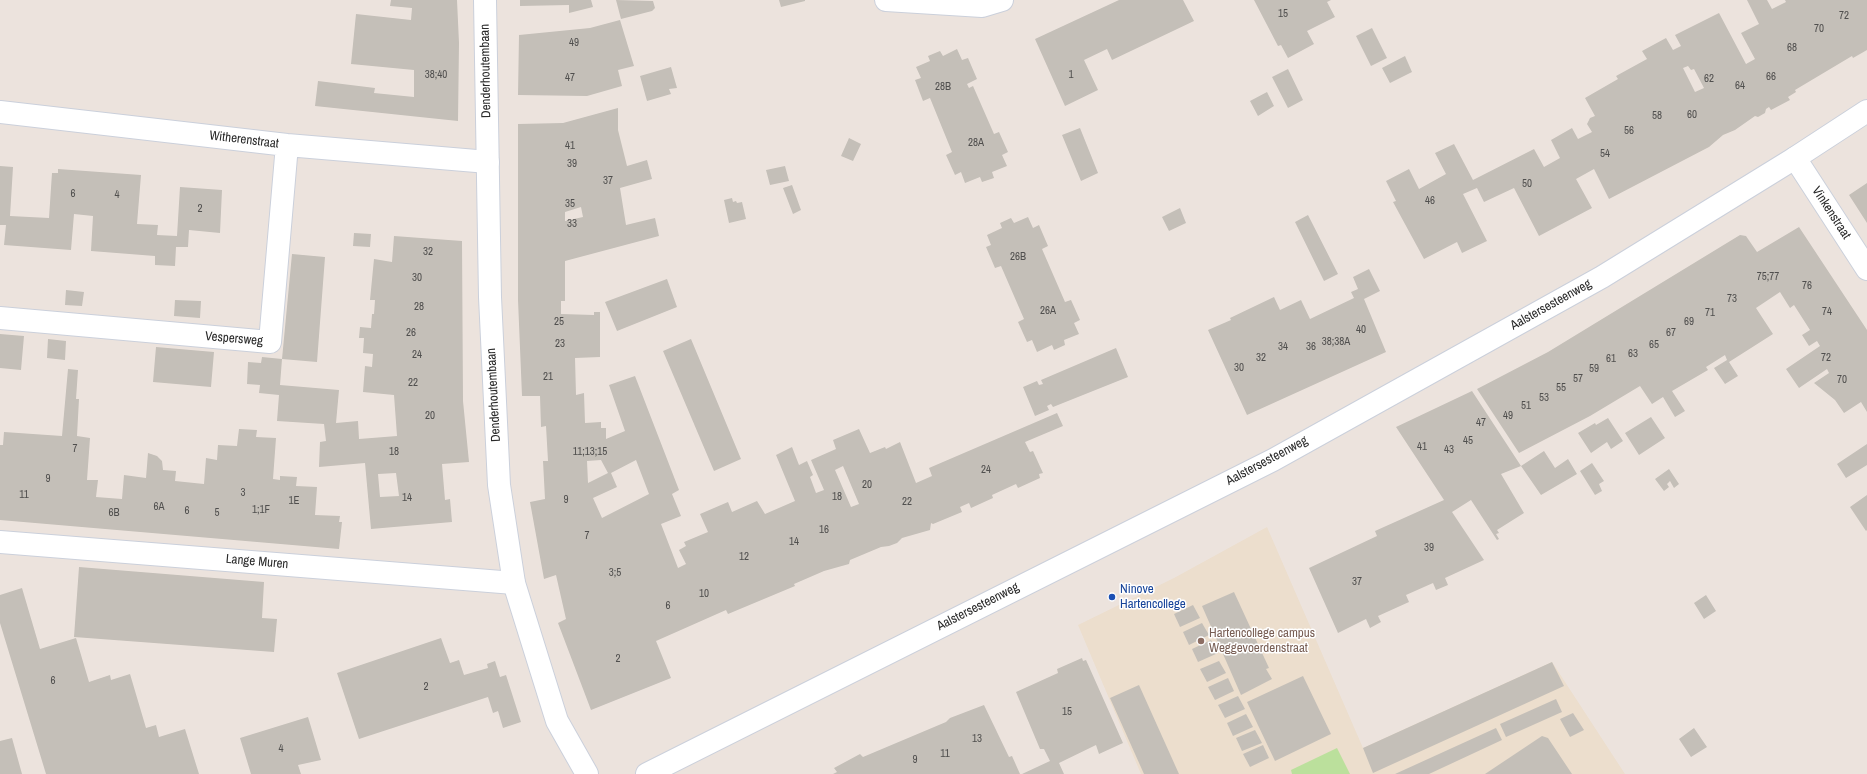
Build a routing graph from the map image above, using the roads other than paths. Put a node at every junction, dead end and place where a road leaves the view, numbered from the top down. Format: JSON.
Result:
{"nodes":[{"id":1,"x":485,"y":0,"type":"edge"},
{"id":2,"x":886,"y":0,"type":"edge"},
{"id":3,"x":1002,"y":0,"type":"edge"},
{"id":4,"x":1867,"y":111,"type":"edge"},
{"id":5,"x":0,"y":112,"type":"edge"},
{"id":6,"x":287,"y":145,"type":"junction"},
{"id":7,"x":1795,"y":158,"type":"junction"},
{"id":8,"x":488,"y":162,"type":"junction"},
{"id":9,"x":1867,"y":269,"type":"edge"},
{"id":10,"x":0,"y":318,"type":"edge"},
{"id":11,"x":0,"y":542,"type":"edge"},
{"id":12,"x":514,"y":583,"type":"junction"},
{"id":13,"x":587,"y":774,"type":"edge"},
{"id":14,"x":647,"y":774,"type":"edge"}],
"edges":[{"from":1,"to":8,"type":"street","name":"Denderhoutembaan"},
{"from":2,"to":3,"type":"street"},
{"from":4,"to":7,"type":"street","name":"Aalstersesteenweg"},
{"from":5,"to":6,"type":"street","name":"Witherenstraat"},
{"from":6,"to":8,"type":"street","name":"Witherenstraat"},
{"from":6,"to":10,"type":"street","name":"Vespersweg"},
{"from":7,"to":9,"type":"street","name":"Vinkenstraat"},
{"from":7,"to":14,"type":"street","name":"Aalstersesteenweg"},
{"from":8,"to":12,"type":"street","name":"Denderhoutembaan"},
{"from":11,"to":12,"type":"street","name":"Lange Muren"},
{"from":12,"to":13,"type":"street","name":"Denderhoutembaan"}]}
